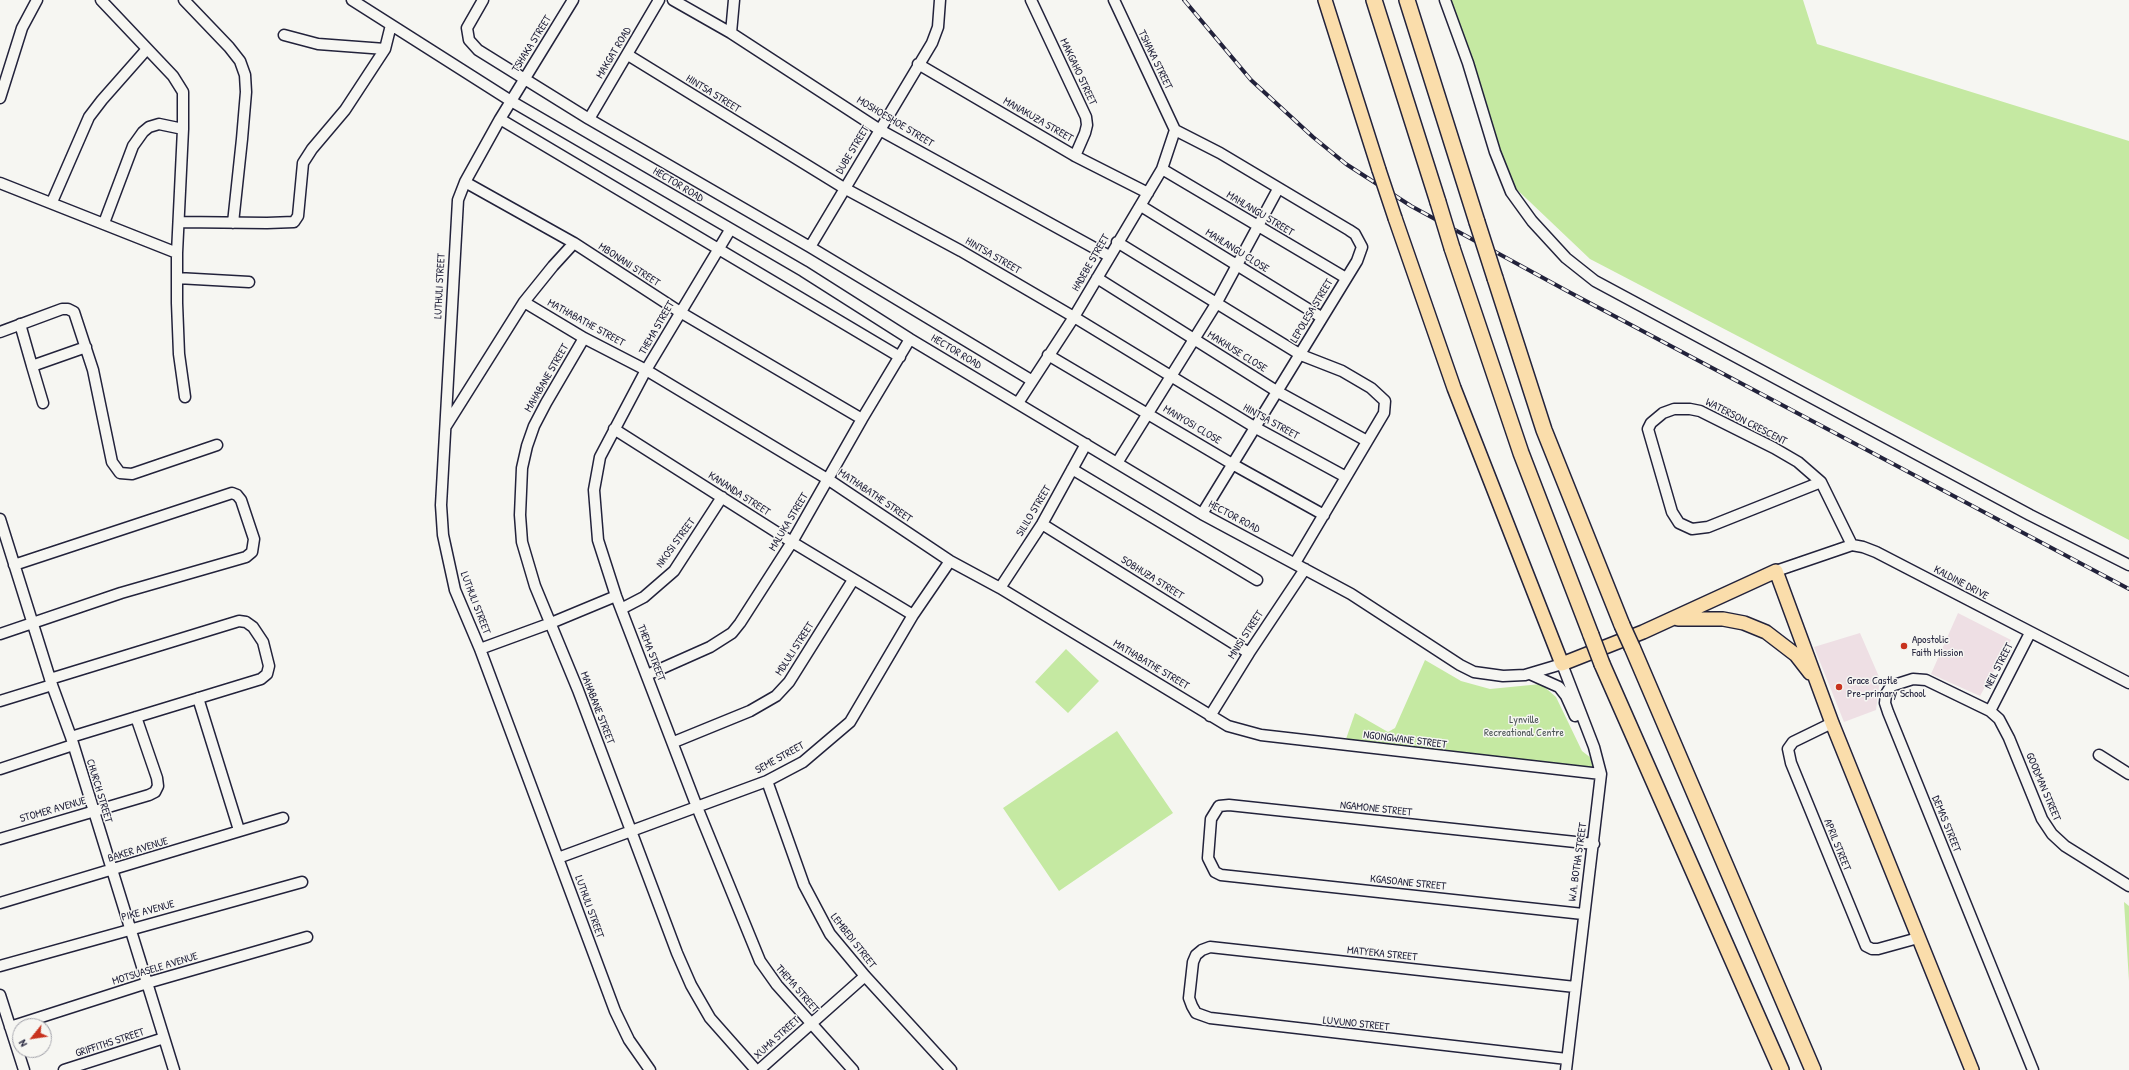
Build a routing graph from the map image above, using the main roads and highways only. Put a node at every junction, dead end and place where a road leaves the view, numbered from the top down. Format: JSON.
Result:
{"nodes":[{"id":1,"x":1325,"y":0,"type":"edge"},
{"id":2,"x":1374,"y":0,"type":"edge"},
{"id":3,"x":1407,"y":0,"type":"edge"},
{"id":4,"x":1669,"y":620,"type":"junction"},
{"id":5,"x":1826,"y":705,"type":"junction"},
{"id":6,"x":1781,"y":1070,"type":"edge"},
{"id":7,"x":1813,"y":1070,"type":"edge"},
{"id":8,"x":1972,"y":1070,"type":"edge"}],
"edges":[{"from":1,"to":4,"type":"main road","bridge":true},
{"from":2,"to":6,"type":"highway","bridge":true},
{"from":3,"to":7,"type":"highway","bridge":true},
{"from":4,"to":5,"type":"main road"},
{"from":4,"to":5,"type":"main road"},
{"from":5,"to":8,"type":"main road"}]}
